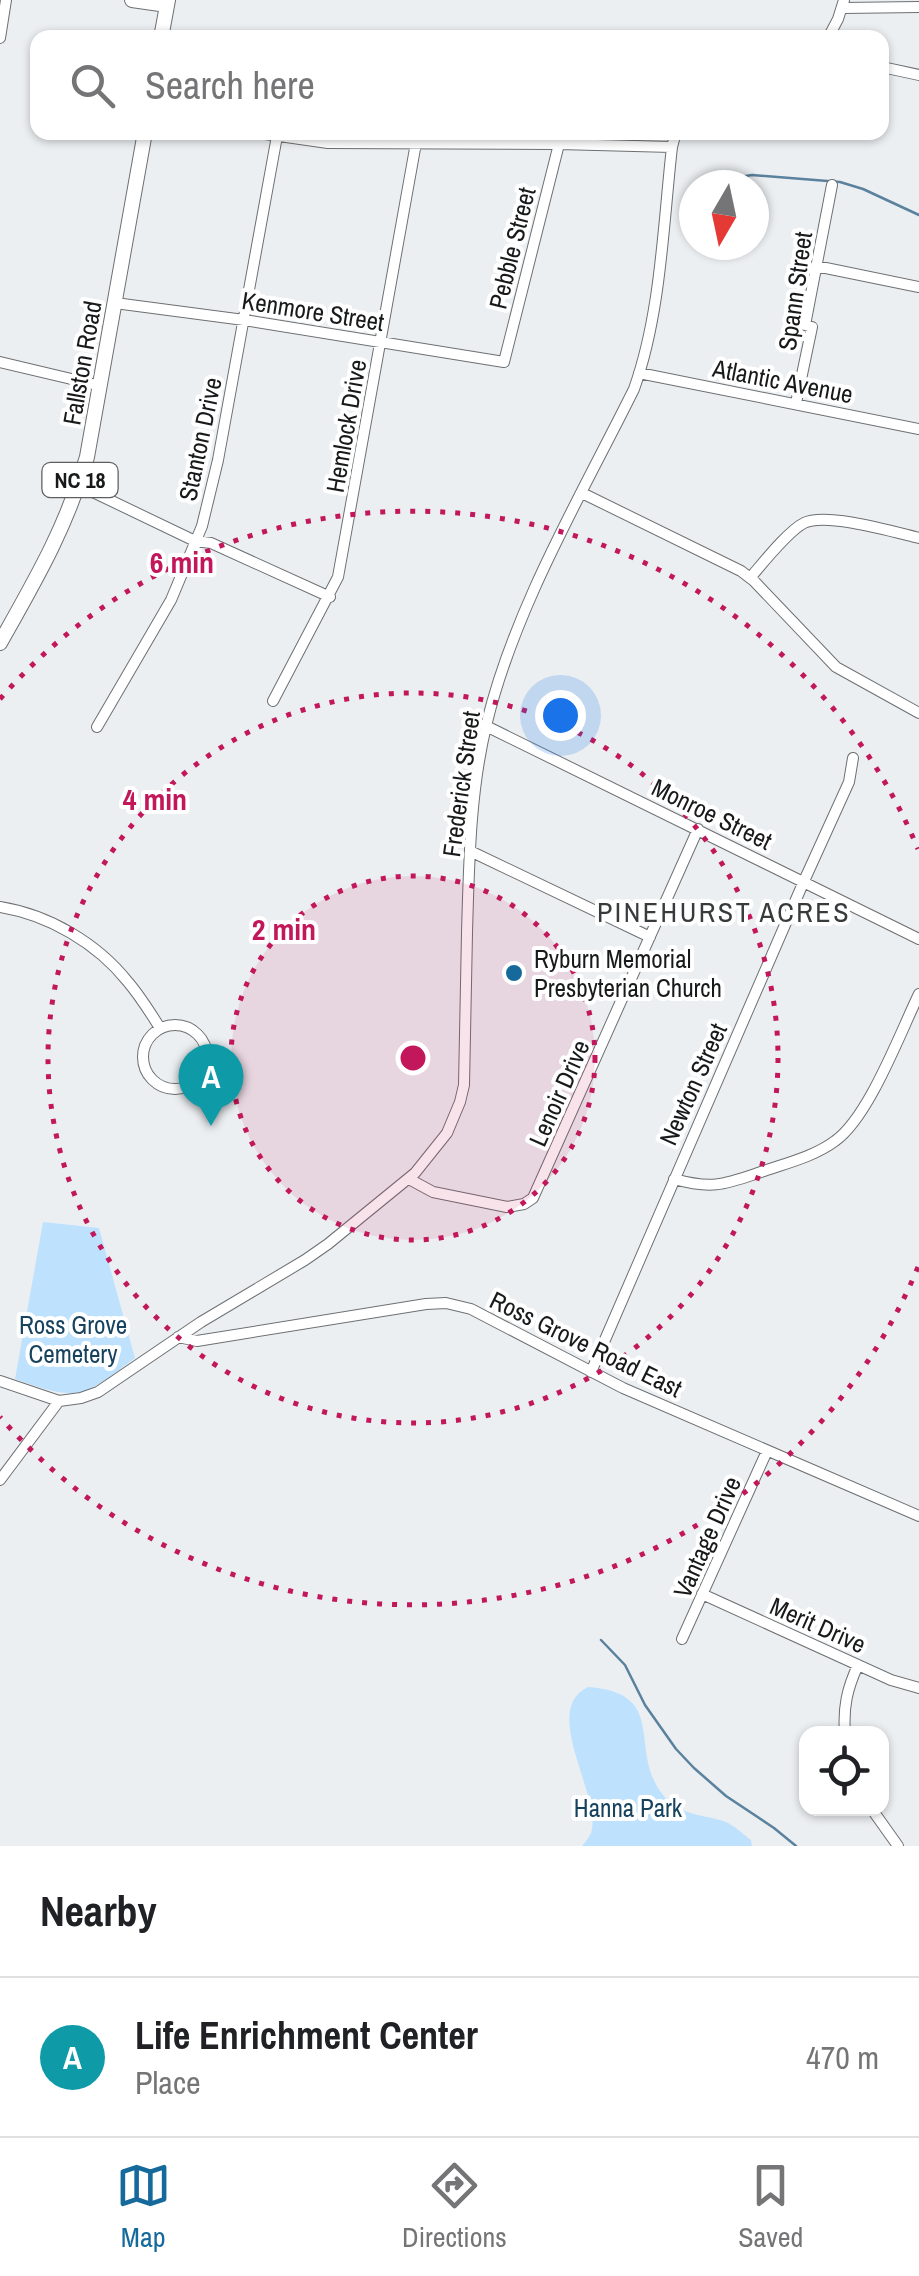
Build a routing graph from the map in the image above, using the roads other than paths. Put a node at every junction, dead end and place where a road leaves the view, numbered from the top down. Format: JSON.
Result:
{"nodes":[{"id":1,"x":6,"y":0,"type":"edge"},
{"id":2,"x":132,"y":0,"type":"edge"},
{"id":3,"x":168,"y":2,"type":"edge"},
{"id":4,"x":844,"y":4,"type":"edge"},
{"id":5,"x":919,"y":7,"type":"edge"},
{"id":6,"x":163,"y":30,"type":"edge"},
{"id":7,"x":832,"y":30,"type":"edge"},
{"id":8,"x":0,"y":38,"type":"edge"},
{"id":9,"x":889,"y":69,"type":"edge"},
{"id":10,"x":919,"y":76,"type":"edge"},
{"id":11,"x":144,"y":140,"type":"edge"},
{"id":12,"x":276,"y":140,"type":"edge"},
{"id":13,"x":306,"y":140,"type":"edge"},
{"id":14,"x":674,"y":140,"type":"edge"},
{"id":15,"x":416,"y":144,"type":"junction"},
{"id":16,"x":559,"y":144,"type":"junction"},
{"id":17,"x":672,"y":147,"type":"junction"},
{"id":18,"x":832,"y":185,"type":"dead end"},
{"id":19,"x":816,"y":266,"type":"junction"},
{"id":20,"x":919,"y":286,"type":"edge"},
{"id":21,"x":116,"y":302,"type":"junction"},
{"id":22,"x":244,"y":320,"type":"junction"},
{"id":23,"x":380,"y":342,"type":"junction"},
{"id":24,"x":0,"y":362,"type":"edge"},
{"id":25,"x":504,"y":362,"type":"joint"},
{"id":26,"x":640,"y":373,"type":"junction"},
{"id":27,"x":101,"y":386,"type":"junction"},
{"id":28,"x":796,"y":403,"type":"junction"},
{"id":29,"x":919,"y":429,"type":"edge"},
{"id":30,"x":78,"y":489,"type":"junction"},
{"id":31,"x":582,"y":493,"type":"junction"},
{"id":32,"x":919,"y":538,"type":"edge"},
{"id":33,"x":195,"y":541,"type":"junction"},
{"id":34,"x":750,"y":578,"type":"junction"},
{"id":35,"x":330,"y":597,"type":"junction"},
{"id":36,"x":0,"y":643,"type":"edge"},
{"id":37,"x":273,"y":700,"type":"dead end"},
{"id":38,"x":919,"y":712,"type":"edge"},
{"id":39,"x":486,"y":726,"type":"junction"},
{"id":40,"x":98,"y":727,"type":"dead end"},
{"id":41,"x":853,"y":758,"type":"dead end"},
{"id":42,"x":698,"y":829,"type":"junction"},
{"id":43,"x":470,"y":851,"type":"junction"},
{"id":44,"x":804,"y":881,"type":"junction"},
{"id":45,"x":0,"y":907,"type":"edge"},
{"id":46,"x":650,"y":937,"type":"junction"},
{"id":47,"x":919,"y":939,"type":"edge"},
{"id":48,"x":919,"y":994,"type":"edge"},
{"id":49,"x":160,"y":1028,"type":"junction"},
{"id":50,"x":409,"y":1179,"type":"junction"},
{"id":51,"x":674,"y":1179,"type":"junction"},
{"id":52,"x":178,"y":1338,"type":"junction"},
{"id":53,"x":591,"y":1372,"type":"junction"},
{"id":54,"x":0,"y":1380,"type":"edge"},
{"id":55,"x":59,"y":1401,"type":"junction"},
{"id":56,"x":768,"y":1451,"type":"junction"},
{"id":57,"x":0,"y":1480,"type":"edge"},
{"id":58,"x":919,"y":1516,"type":"edge"},
{"id":59,"x":702,"y":1594,"type":"junction"},
{"id":60,"x":682,"y":1639,"type":"dead end"},
{"id":61,"x":858,"y":1665,"type":"junction"},
{"id":62,"x":919,"y":1688,"type":"edge"},
{"id":63,"x":845,"y":1726,"type":"edge"},
{"id":64,"x":877,"y":1816,"type":"edge"},
{"id":65,"x":898,"y":1846,"type":"edge"}],
"edges":[{"from":1,"to":8,"type":"street"},
{"from":2,"to":3,"type":"main road"},
{"from":3,"to":6,"type":"main road"},
{"from":4,"to":5,"type":"street"},
{"from":4,"to":7,"type":"street"},
{"from":9,"to":10,"type":"street"},
{"from":11,"to":21,"type":"main road","name":"Fallston Road","number":"NC 18"},
{"from":12,"to":22,"type":"street","name":"Stanton Drive"},
{"from":13,"to":15,"type":"street"},
{"from":14,"to":17,"type":"street","name":"Frederick Street"},
{"from":15,"to":16,"type":"street"},
{"from":15,"to":23,"type":"street","name":"Hemlock Drive"},
{"from":16,"to":17,"type":"street"},
{"from":16,"to":25,"type":"street","name":"Pebble Street"},
{"from":17,"to":26,"type":"street","name":"Frederick Street"},
{"from":18,"to":19,"type":"street","name":"Spann Street"},
{"from":19,"to":20,"type":"street"},
{"from":19,"to":28,"type":"street","name":"Spann Street"},
{"from":21,"to":22,"type":"street","name":"Kenmore Street"},
{"from":21,"to":27,"type":"main road","name":"Fallston Road","number":"NC 18"},
{"from":22,"to":23,"type":"street","name":"Kenmore Street"},
{"from":22,"to":33,"type":"street","name":"Stanton Drive"},
{"from":23,"to":25,"type":"street","name":"Kenmore Street"},
{"from":23,"to":35,"type":"street","name":"Hemlock Drive"},
{"from":24,"to":27,"type":"street"},
{"from":26,"to":28,"type":"street","name":"Atlantic Avenue"},
{"from":26,"to":31,"type":"street","name":"Frederick Street"},
{"from":27,"to":30,"type":"main road","name":"Fallston Road","number":"NC 18"},
{"from":28,"to":29,"type":"street","name":"Atlantic Avenue"},
{"from":30,"to":33,"type":"street"},
{"from":30,"to":36,"type":"main road","name":"Fallston Road","number":"NC 18"},
{"from":31,"to":34,"type":"street"},
{"from":31,"to":39,"type":"street","name":"Frederick Street"},
{"from":32,"to":34,"type":"street"},
{"from":33,"to":35,"type":"street"},
{"from":33,"to":40,"type":"street","name":"Stanton Drive"},
{"from":34,"to":38,"type":"street"},
{"from":35,"to":37,"type":"street","name":"Hemlock Drive"},
{"from":39,"to":42,"type":"street","name":"Monroe Street"},
{"from":39,"to":43,"type":"street","name":"Frederick Street"},
{"from":41,"to":44,"type":"street","name":"Newton Street"},
{"from":42,"to":44,"type":"street","name":"Monroe Street"},
{"from":42,"to":46,"type":"street","name":"Lenoir Drive"},
{"from":43,"to":46,"type":"street"},
{"from":43,"to":50,"type":"street","name":"Frederick Street"},
{"from":44,"to":47,"type":"street","name":"Monroe Street"},
{"from":44,"to":51,"type":"street","name":"Newton Street"},
{"from":45,"to":49,"type":"street"},
{"from":46,"to":50,"type":"street","name":"Lenoir Drive"},
{"from":48,"to":51,"type":"street"},
{"from":49,"to":49,"type":"street"},
{"from":50,"to":52,"type":"street","name":"Frederick Street"},
{"from":51,"to":53,"type":"street","name":"Newton Street"},
{"from":52,"to":53,"type":"street","name":"Ross Grove Road East"},
{"from":52,"to":55,"type":"street"},
{"from":53,"to":56,"type":"street","name":"Ross Grove Road East"},
{"from":54,"to":55,"type":"street"},
{"from":55,"to":57,"type":"street"},
{"from":56,"to":58,"type":"street","name":"Ross Grove Road East"},
{"from":56,"to":59,"type":"street","name":"Vantage Drive"},
{"from":59,"to":60,"type":"street","name":"Vantage Drive"},
{"from":59,"to":61,"type":"street","name":"Merit Drive"},
{"from":61,"to":62,"type":"street","name":"Merit Drive"},
{"from":61,"to":63,"type":"street"},
{"from":64,"to":65,"type":"street"}]}
